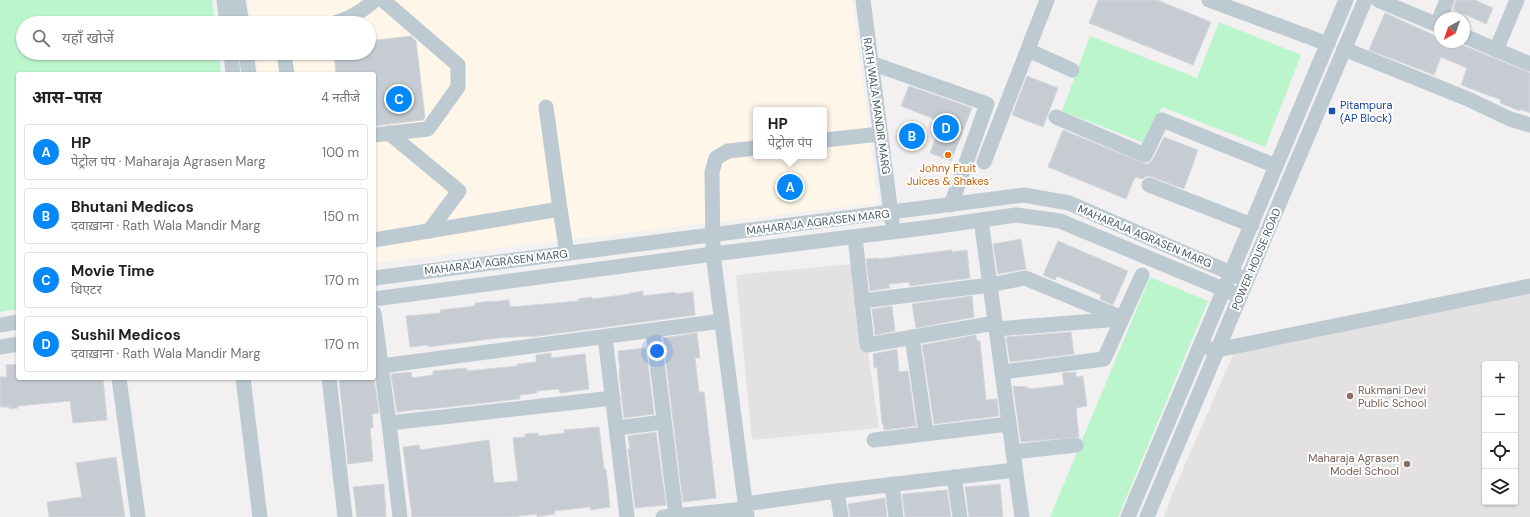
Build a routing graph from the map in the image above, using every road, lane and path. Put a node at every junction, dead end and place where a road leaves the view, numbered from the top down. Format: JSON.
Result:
{"nodes":[{"id":1,"x":224,"y":0,"type":"edge"},
{"id":2,"x":238,"y":0,"type":"edge"},
{"id":3,"x":376,"y":0,"type":"edge"},
{"id":4,"x":383,"y":0,"type":"edge"},
{"id":5,"x":863,"y":0,"type":"edge"},
{"id":6,"x":1047,"y":0,"type":"edge"},
{"id":7,"x":1209,"y":0,"type":"edge"},
{"id":8,"x":1346,"y":0,"type":"edge"},
{"id":9,"x":1365,"y":0,"type":"edge"},
{"id":10,"x":1378,"y":0,"type":"edge"},
{"id":11,"x":1447,"y":0,"type":"edge"},
{"id":12,"x":1517,"y":0,"type":"edge"},
{"id":13,"x":1443,"y":12,"type":"edge"},
{"id":14,"x":226,"y":16,"type":"edge"},
{"id":15,"x":241,"y":16,"type":"edge"},
{"id":16,"x":354,"y":16,"type":"edge"},
{"id":17,"x":1434,"y":24,"type":"edge"},
{"id":18,"x":1470,"y":39,"type":"edge"},
{"id":19,"x":1328,"y":44,"type":"junction"},
{"id":20,"x":1344,"y":49,"type":"junction"},
{"id":21,"x":1028,"y":50,"type":"junction"},
{"id":22,"x":1496,"y":50,"type":"junction"},
{"id":23,"x":232,"y":60,"type":"edge"},
{"id":24,"x":247,"y":60,"type":"edge"},
{"id":25,"x":285,"y":60,"type":"edge"},
{"id":26,"x":871,"y":63,"type":"junction"},
{"id":27,"x":1530,"y":64,"type":"edge"},
{"id":28,"x":1072,"y":70,"type":"dead end"},
{"id":29,"x":233,"y":72,"type":"edge"},
{"id":30,"x":249,"y":72,"type":"edge"},
{"id":31,"x":286,"y":72,"type":"edge"},
{"id":32,"x":546,"y":107,"type":"dead end"},
{"id":33,"x":1056,"y":117,"type":"dead end"},
{"id":34,"x":1530,"y":125,"type":"edge"},
{"id":35,"x":389,"y":133,"type":"junction"},
{"id":36,"x":881,"y":134,"type":"junction"},
{"id":37,"x":376,"y":135,"type":"edge"},
{"id":38,"x":827,"y":140,"type":"edge"},
{"id":39,"x":753,"y":148,"type":"edge"},
{"id":40,"x":984,"y":162,"type":"dead end"},
{"id":41,"x":1276,"y":166,"type":"junction"},
{"id":42,"x":1149,"y":185,"type":"dead end"},
{"id":43,"x":951,"y":205,"type":"junction"},
{"id":44,"x":560,"y":209,"type":"junction"},
{"id":45,"x":891,"y":212,"type":"junction"},
{"id":46,"x":981,"y":220,"type":"junction"},
{"id":47,"x":1252,"y":225,"type":"junction"},
{"id":48,"x":429,"y":231,"type":"junction"},
{"id":49,"x":894,"y":232,"type":"junction"},
{"id":50,"x":712,"y":235,"type":"junction"},
{"id":51,"x":855,"y":237,"type":"junction"},
{"id":52,"x":376,"y":240,"type":"edge"},
{"id":53,"x":567,"y":253,"type":"junction"},
{"id":54,"x":714,"y":254,"type":"junction"},
{"id":55,"x":1231,"y":273,"type":"junction"},
{"id":56,"x":1142,"y":275,"type":"dead end"},
{"id":57,"x":376,"y":278,"type":"edge"},
{"id":58,"x":1247,"y":280,"type":"junction"},
{"id":59,"x":990,"y":285,"type":"junction"},
{"id":60,"x":1530,"y":286,"type":"edge"},
{"id":61,"x":1224,"y":289,"type":"junction"},
{"id":62,"x":1240,"y":296,"type":"junction"},
{"id":63,"x":376,"y":299,"type":"edge"},
{"id":64,"x":862,"y":301,"type":"junction"},
{"id":65,"x":1122,"y":318,"type":"junction"},
{"id":66,"x":722,"y":321,"type":"junction"},
{"id":67,"x":16,"y":322,"type":"edge"},
{"id":68,"x":0,"y":325,"type":"edge"},
{"id":69,"x":996,"y":326,"type":"junction"},
{"id":70,"x":376,"y":328,"type":"edge"},
{"id":71,"x":653,"y":331,"type":"junction"},
{"id":72,"x":605,"y":337,"type":"junction"},
{"id":73,"x":912,"y":337,"type":"junction"},
{"id":74,"x":16,"y":344,"type":"edge"},
{"id":75,"x":0,"y":347,"type":"edge"},
{"id":76,"x":1200,"y":347,"type":"junction"},
{"id":77,"x":1217,"y":350,"type":"junction"},
{"id":78,"x":381,"y":366,"type":"junction"},
{"id":79,"x":1002,"y":372,"type":"junction"},
{"id":80,"x":119,"y":380,"type":"edge"},
{"id":81,"x":243,"y":380,"type":"edge"},
{"id":82,"x":329,"y":380,"type":"edge"},
{"id":83,"x":613,"y":398,"type":"junction"},
{"id":84,"x":664,"y":422,"type":"junction"},
{"id":85,"x":389,"y":423,"type":"junction"},
{"id":86,"x":1009,"y":424,"type":"junction"},
{"id":87,"x":617,"y":428,"type":"junction"},
{"id":88,"x":926,"y":433,"type":"junction"},
{"id":89,"x":874,"y":440,"type":"dead end"},
{"id":90,"x":1076,"y":445,"type":"dead end"},
{"id":91,"x":1013,"y":452,"type":"junction"},
{"id":92,"x":1015,"y":470,"type":"junction"},
{"id":93,"x":954,"y":477,"type":"junction"},
{"id":94,"x":892,"y":484,"type":"junction"},
{"id":95,"x":838,"y":491,"type":"junction"},
{"id":96,"x":746,"y":510,"type":"edge"},
{"id":97,"x":669,"y":516,"type":"edge"},
{"id":98,"x":138,"y":517,"type":"edge"},
{"id":99,"x":260,"y":517,"type":"edge"},
{"id":100,"x":345,"y":517,"type":"edge"},
{"id":101,"x":400,"y":517,"type":"edge"},
{"id":102,"x":627,"y":517,"type":"edge"},
{"id":103,"x":841,"y":517,"type":"edge"},
{"id":104,"x":896,"y":517,"type":"edge"},
{"id":105,"x":960,"y":517,"type":"edge"},
{"id":106,"x":1022,"y":517,"type":"edge"},
{"id":107,"x":1128,"y":517,"type":"edge"},
{"id":108,"x":1147,"y":517,"type":"edge"}],
"edges":[{"from":1,"to":14,"type":"street"},
{"from":2,"to":15,"type":"street"},
{"from":3,"to":16,"type":"street"},
{"from":4,"to":35,"type":"street"},
{"from":5,"to":26,"type":"street","name":"RATH WALA MANDIR MARG"},
{"from":6,"to":21,"type":"street"},
{"from":7,"to":19,"type":"street"},
{"from":8,"to":19,"type":"street","name":"POWER HOUSE ROAD"},
{"from":9,"to":20,"type":"street","name":"POWER HOUSE ROAD"},
{"from":10,"to":17,"type":"street"},
{"from":11,"to":13,"type":"street"},
{"from":12,"to":22,"type":"street"},
{"from":18,"to":22,"type":"street"},
{"from":19,"to":41,"type":"street","name":"POWER HOUSE ROAD"},
{"from":20,"to":34,"type":"street"},
{"from":20,"to":58,"type":"street","name":"POWER HOUSE ROAD"},
{"from":21,"to":28,"type":"street"},
{"from":21,"to":40,"type":"street"},
{"from":22,"to":27,"type":"street"},
{"from":23,"to":29,"type":"street"},
{"from":24,"to":30,"type":"street"},
{"from":25,"to":31,"type":"street"},
{"from":26,"to":36,"type":"street","name":"RATH WALA MANDIR MARG"},
{"from":26,"to":43,"type":"street"},
{"from":32,"to":44,"type":"street"},
{"from":33,"to":41,"type":"street"},
{"from":35,"to":37,"type":"street"},
{"from":35,"to":48,"type":"street"},
{"from":36,"to":38,"type":"street"},
{"from":36,"to":45,"type":"street","name":"RATH WALA MANDIR MARG"},
{"from":39,"to":50,"type":"street"},
{"from":41,"to":47,"type":"street","name":"POWER HOUSE ROAD"},
{"from":42,"to":47,"type":"street"},
{"from":43,"to":45,"type":"street","name":"MAHARAJA AGRASEN MARG"},
{"from":43,"to":55,"type":"street","name":"MAHARAJA AGRASEN MARG"},
{"from":44,"to":48,"type":"street"},
{"from":44,"to":53,"type":"street"},
{"from":45,"to":49,"type":"street","name":"RATH WALA MANDIR MARG"},
{"from":45,"to":50,"type":"street","name":"MAHARAJA AGRASEN MARG"},
{"from":46,"to":49,"type":"street","name":"MAHARAJA AGRASEN MARG"},
{"from":46,"to":59,"type":"street"},
{"from":46,"to":61,"type":"street","name":"MAHARAJA AGRASEN MARG"},
{"from":47,"to":55,"type":"street","name":"POWER HOUSE ROAD"},
{"from":48,"to":52,"type":"street"},
{"from":49,"to":51,"type":"street","name":"MAHARAJA AGRASEN MARG"},
{"from":50,"to":53,"type":"street","name":"MAHARAJA AGRASEN MARG"},
{"from":50,"to":54,"type":"street"},
{"from":51,"to":54,"type":"street","name":"MAHARAJA AGRASEN MARG"},
{"from":51,"to":64,"type":"street"},
{"from":53,"to":57,"type":"street","name":"MAHARAJA AGRASEN MARG"},
{"from":54,"to":63,"type":"street","name":"MAHARAJA AGRASEN MARG"},
{"from":54,"to":66,"type":"street"},
{"from":55,"to":58,"type":"street","name":"MAHARAJA AGRASEN MARG"},
{"from":55,"to":61,"type":"street","name":"POWER HOUSE ROAD"},
{"from":56,"to":65,"type":"street"},
{"from":58,"to":62,"type":"street","name":"POWER HOUSE ROAD"},
{"from":59,"to":64,"type":"street"},
{"from":59,"to":65,"type":"street"},
{"from":59,"to":69,"type":"street"},
{"from":60,"to":77,"type":"street"},
{"from":61,"to":62,"type":"street","name":"MAHARAJA AGRASEN MARG"},
{"from":61,"to":76,"type":"street","name":"POWER HOUSE ROAD"},
{"from":62,"to":77,"type":"street","name":"POWER HOUSE ROAD"},
{"from":64,"to":73,"type":"street"},
{"from":65,"to":69,"type":"street"},
{"from":65,"to":79,"type":"street"},
{"from":66,"to":71,"type":"street"},
{"from":66,"to":96,"type":"street"},
{"from":67,"to":68,"type":"street"},
{"from":69,"to":73,"type":"street"},
{"from":69,"to":79,"type":"street"},
{"from":70,"to":78,"type":"street"},
{"from":71,"to":72,"type":"street"},
{"from":71,"to":84,"type":"street"},
{"from":72,"to":78,"type":"street"},
{"from":72,"to":83,"type":"street"},
{"from":73,"to":88,"type":"street"},
{"from":74,"to":75,"type":"street"},
{"from":76,"to":77,"type":"street"},
{"from":76,"to":107,"type":"street","name":"POWER HOUSE ROAD"},
{"from":77,"to":108,"type":"street","name":"POWER HOUSE ROAD"},
{"from":78,"to":85,"type":"street"},
{"from":79,"to":86,"type":"street"},
{"from":80,"to":98,"type":"street"},
{"from":81,"to":99,"type":"street"},
{"from":82,"to":100,"type":"street"},
{"from":83,"to":85,"type":"street"},
{"from":83,"to":87,"type":"street"},
{"from":84,"to":87,"type":"street"},
{"from":84,"to":97,"type":"street"},
{"from":85,"to":101,"type":"street"},
{"from":86,"to":88,"type":"street"},
{"from":86,"to":91,"type":"street"},
{"from":87,"to":102,"type":"street"},
{"from":88,"to":89,"type":"street"},
{"from":90,"to":91,"type":"street"},
{"from":91,"to":92,"type":"street"},
{"from":92,"to":93,"type":"street"},
{"from":92,"to":106,"type":"street"},
{"from":93,"to":94,"type":"street"},
{"from":93,"to":105,"type":"street"},
{"from":94,"to":95,"type":"street"},
{"from":94,"to":104,"type":"street"},
{"from":95,"to":96,"type":"street"},
{"from":95,"to":103,"type":"street"},
{"from":96,"to":97,"type":"street"}]}
